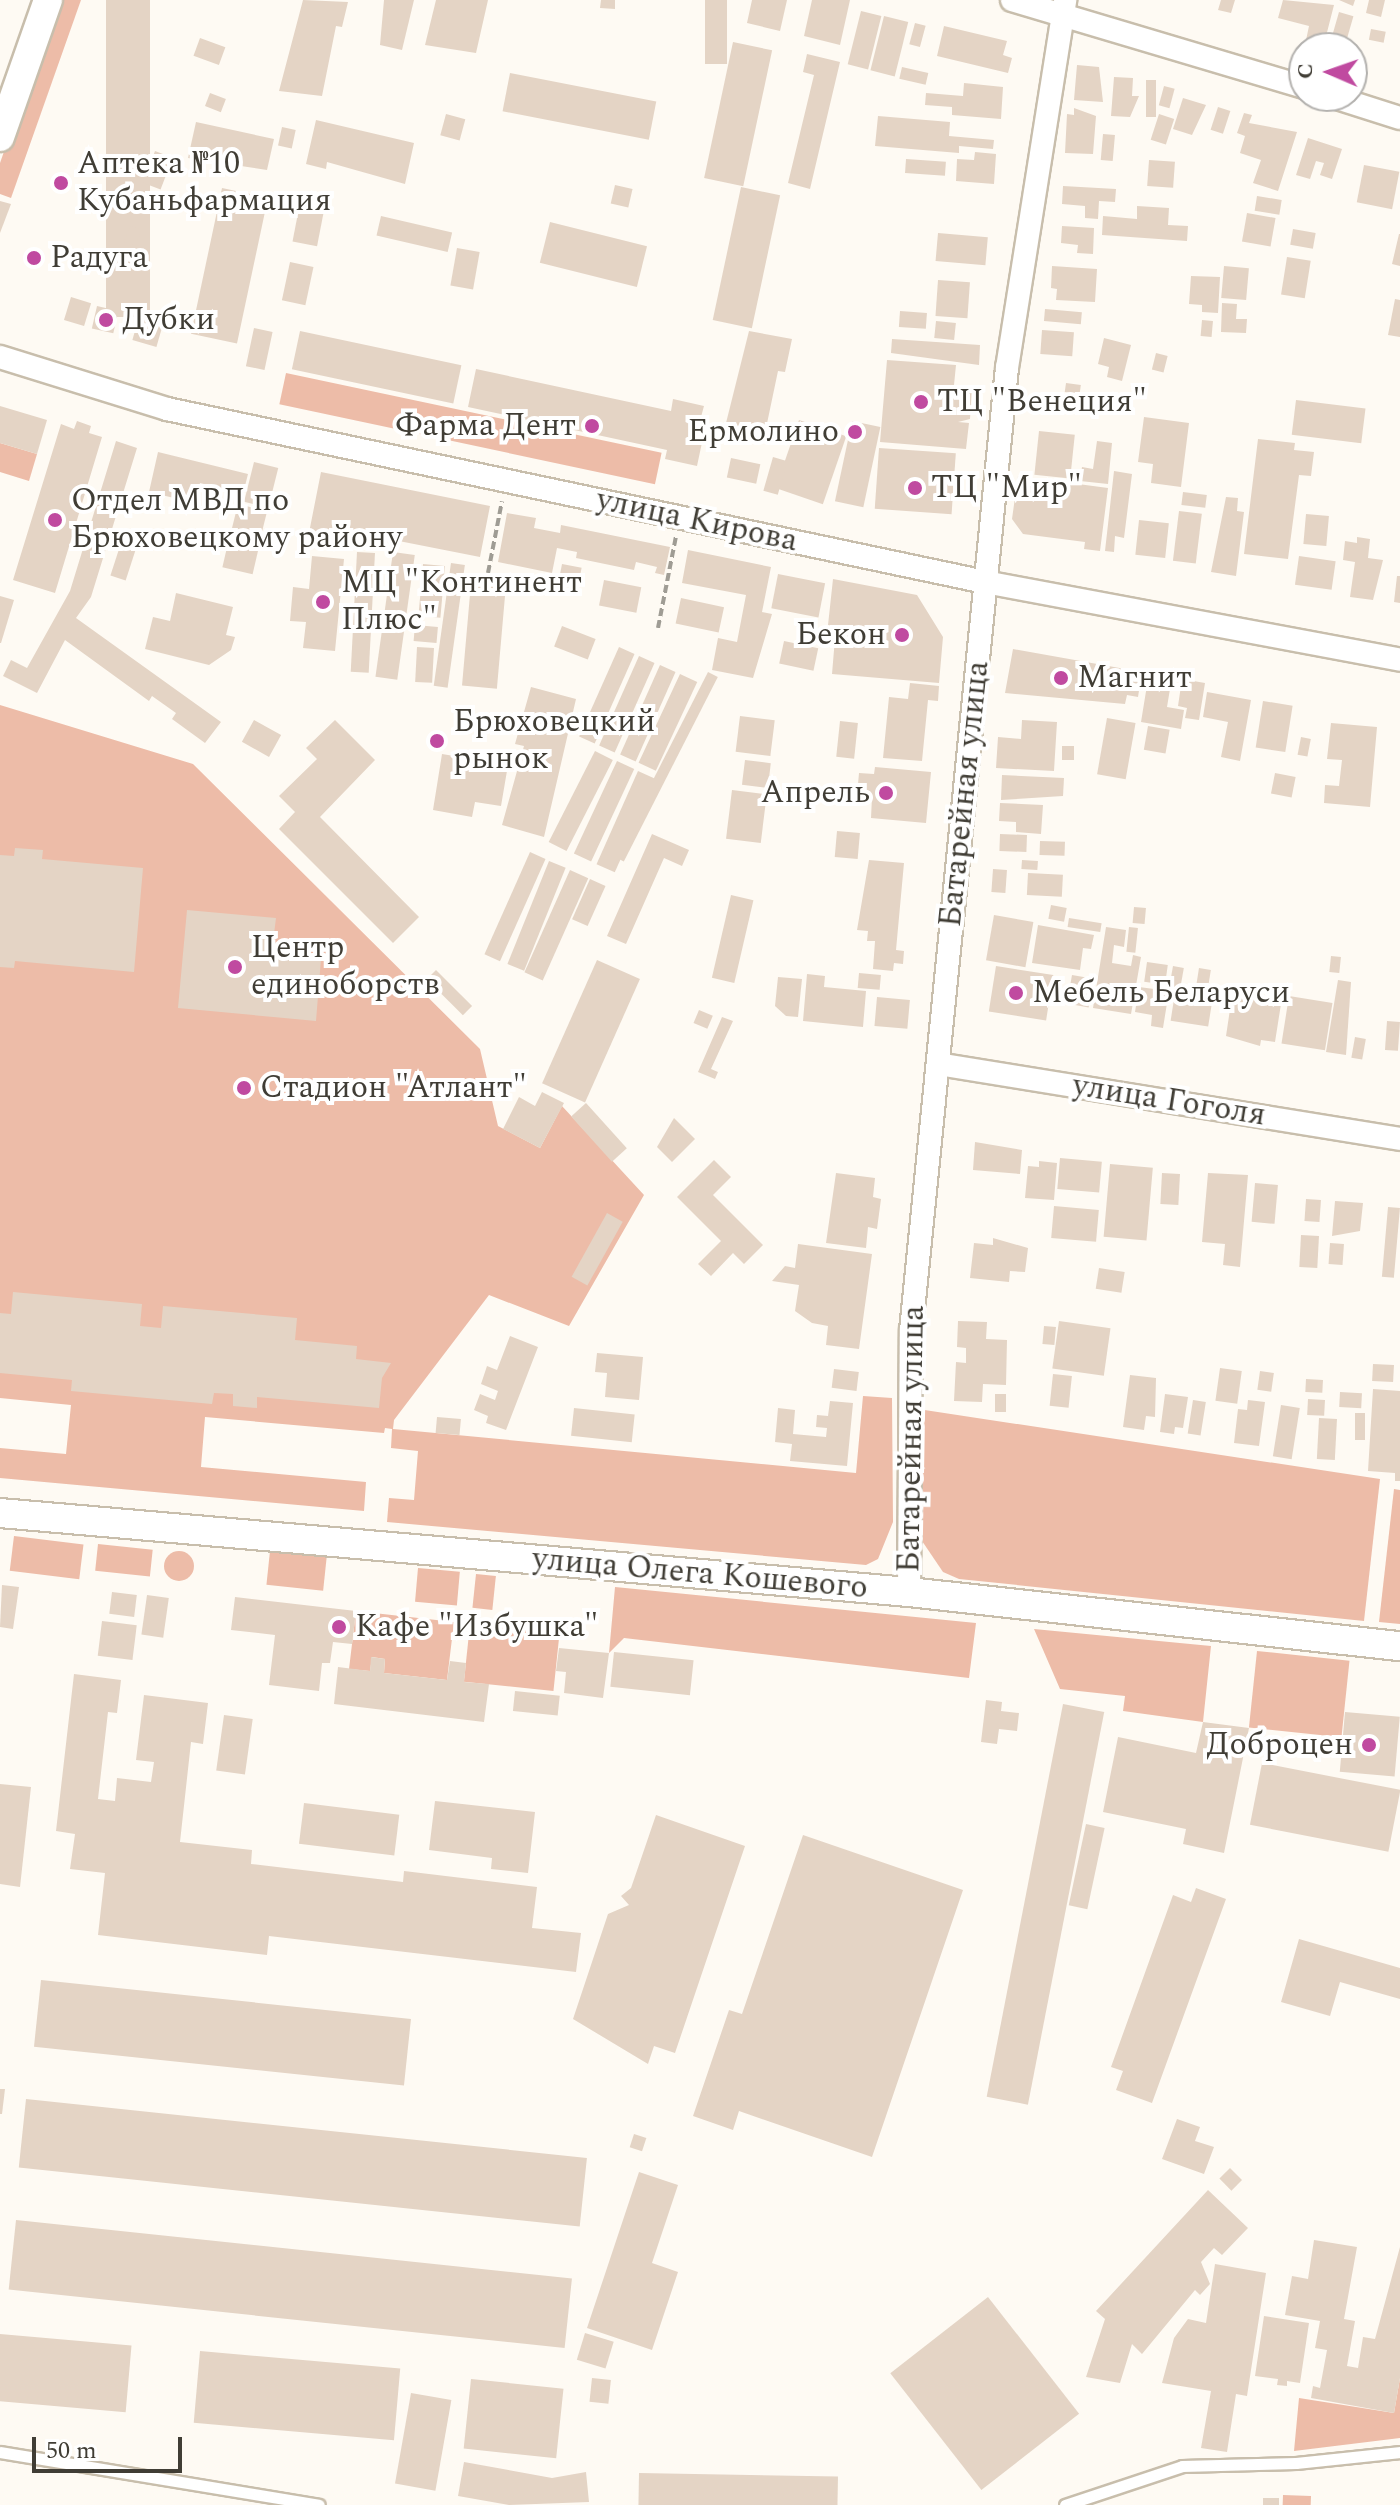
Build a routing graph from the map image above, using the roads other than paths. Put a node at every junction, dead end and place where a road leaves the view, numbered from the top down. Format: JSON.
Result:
{"nodes":[{"id":1,"x":48,"y":0,"type":"edge"},
{"id":2,"x":1012,"y":0,"type":"edge"},
{"id":3,"x":1064,"y":6,"type":"edge"},
{"id":4,"x":1288,"y":82,"type":"edge"},
{"id":5,"x":1368,"y":108,"type":"edge"},
{"id":6,"x":1400,"y":118,"type":"edge"},
{"id":7,"x":0,"y":137,"type":"edge"},
{"id":8,"x":0,"y":357,"type":"edge"},
{"id":9,"x":985,"y":582,"type":"junction"},
{"id":10,"x":1400,"y":660,"type":"edge"},
{"id":11,"x":938,"y":1064,"type":"junction"},
{"id":12,"x":1400,"y":1139,"type":"edge"},
{"id":13,"x":0,"y":1513,"type":"edge"},
{"id":14,"x":909,"y":1592,"type":"junction"},
{"id":15,"x":1400,"y":1646,"type":"edge"},
{"id":16,"x":0,"y":2452,"type":"edge"},
{"id":17,"x":1400,"y":2452,"type":"edge"},
{"id":18,"x":319,"y":2505,"type":"edge"},
{"id":19,"x":1065,"y":2505,"type":"edge"}],
"edges":[{"from":1,"to":7,"type":"street"},
{"from":2,"to":3,"type":"street"},
{"from":3,"to":4,"type":"street"},
{"from":3,"to":9,"type":"street","name":"Батарейная улица"},
{"from":5,"to":6,"type":"street"},
{"from":8,"to":9,"type":"street","name":"улица Кирова"},
{"from":9,"to":10,"type":"street","name":"улица Кирова"},
{"from":9,"to":11,"type":"street","name":"Батарейная улица"},
{"from":11,"to":12,"type":"street","name":"улица Гоголя"},
{"from":11,"to":14,"type":"street","name":"Батарейная улица"},
{"from":13,"to":14,"type":"street","name":"улица Олега Кошевого"},
{"from":14,"to":15,"type":"street","name":"улица Олега Кошевого"},
{"from":16,"to":18,"type":"lane"},
{"from":17,"to":19,"type":"lane"}]}
